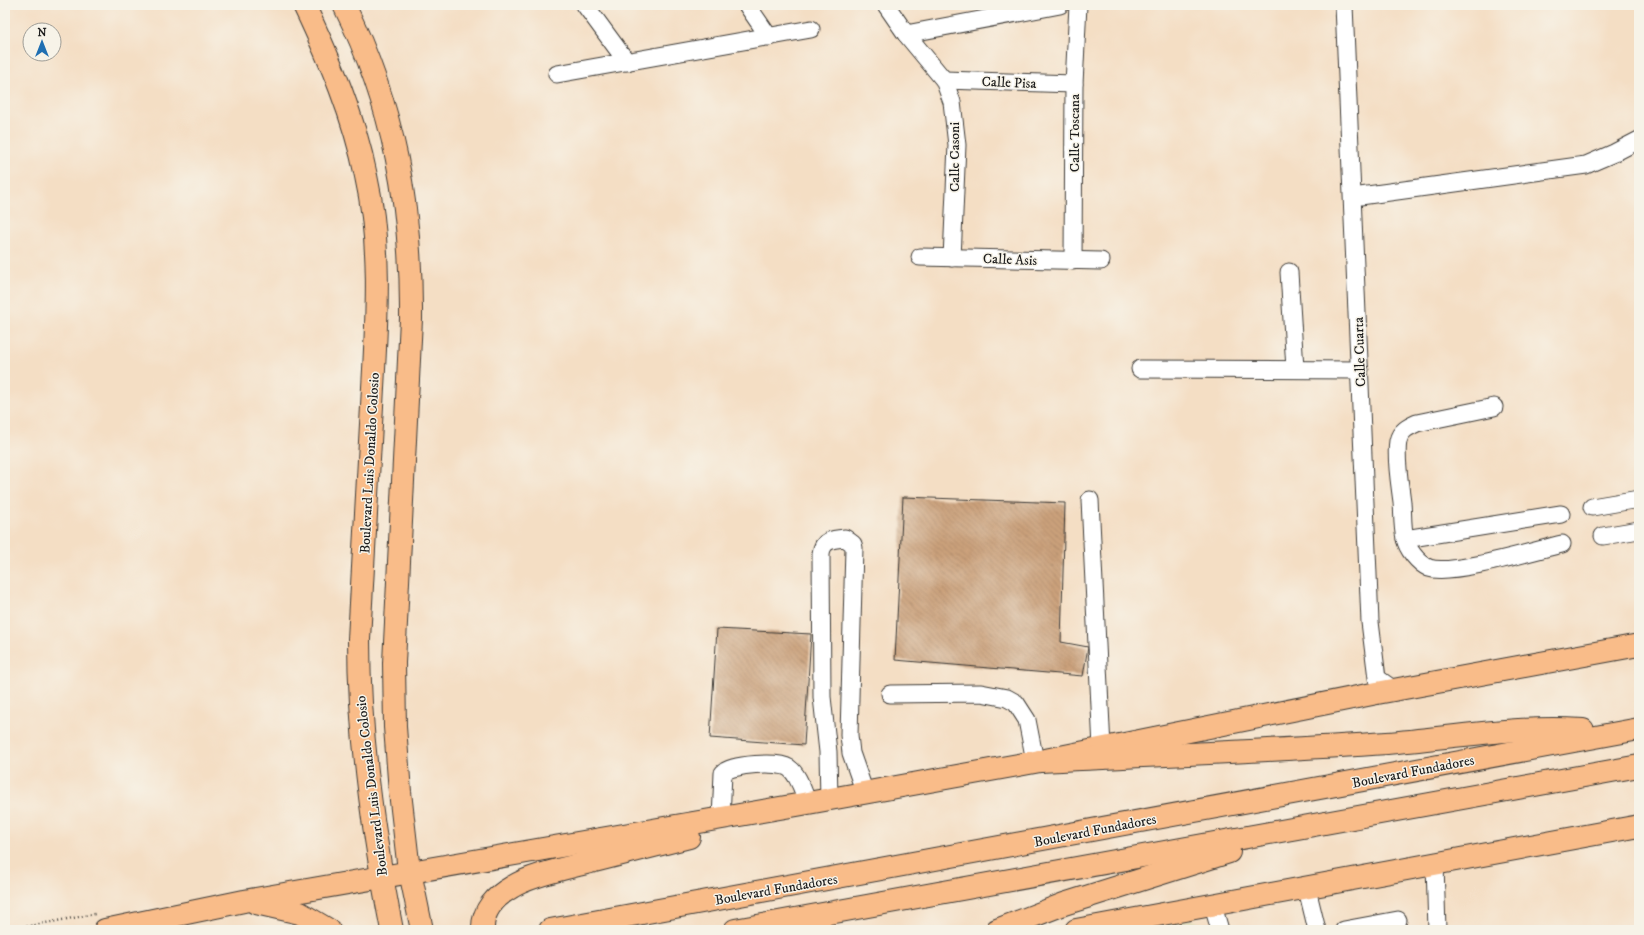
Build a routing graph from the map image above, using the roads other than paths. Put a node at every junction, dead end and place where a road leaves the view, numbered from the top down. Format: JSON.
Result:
{"nodes":[{"id":1,"x":304,"y":5,"type":"edge"},
{"id":2,"x":344,"y":5,"type":"edge"},
{"id":3,"x":586,"y":5,"type":"edge"},
{"id":4,"x":746,"y":5,"type":"edge"},
{"id":5,"x":886,"y":5,"type":"edge"},
{"id":6,"x":1060,"y":5,"type":"edge"},
{"id":7,"x":1078,"y":5,"type":"edge"},
{"id":8,"x":1344,"y":5,"type":"edge"},
{"id":9,"x":811,"y":29,"type":"dead end"},
{"id":10,"x":906,"y":34,"type":"junction"},
{"id":11,"x":769,"y":37,"type":"junction"},
{"id":12,"x":627,"y":62,"type":"junction"},
{"id":13,"x":557,"y":74,"type":"dead end"},
{"id":14,"x":944,"y":80,"type":"junction"},
{"id":15,"x":1074,"y":84,"type":"junction"},
{"id":16,"x":1639,"y":140,"type":"edge"},
{"id":17,"x":1353,"y":197,"type":"junction"},
{"id":18,"x":920,"y":257,"type":"dead end"},
{"id":19,"x":952,"y":258,"type":"junction"},
{"id":20,"x":1073,"y":261,"type":"junction"},
{"id":21,"x":1101,"y":261,"type":"dead end"},
{"id":22,"x":1289,"y":272,"type":"dead end"},
{"id":23,"x":1140,"y":369,"type":"dead end"},
{"id":24,"x":1295,"y":369,"type":"junction"},
{"id":25,"x":1360,"y":370,"type":"junction"},
{"id":26,"x":1494,"y":407,"type":"dead end"},
{"id":27,"x":1639,"y":499,"type":"edge"},
{"id":28,"x":1090,"y":500,"type":"dead end"},
{"id":29,"x":1592,"y":507,"type":"dead end"},
{"id":30,"x":1561,"y":514,"type":"dead end"},
{"id":31,"x":1639,"y":530,"type":"edge"},
{"id":32,"x":1603,"y":536,"type":"dead end"},
{"id":33,"x":1405,"y":539,"type":"junction"},
{"id":34,"x":1562,"y":544,"type":"dead end"},
{"id":35,"x":1639,"y":646,"type":"edge"},
{"id":36,"x":1394,"y":690,"type":"junction"},
{"id":37,"x":890,"y":694,"type":"dead end"},
{"id":38,"x":1630,"y":731,"type":"edge"},
{"id":39,"x":1102,"y":748,"type":"junction"},
{"id":40,"x":1038,"y":761,"type":"junction"},
{"id":41,"x":1639,"y":766,"type":"edge"},
{"id":42,"x":865,"y":793,"type":"junction"},
{"id":43,"x":811,"y":803,"type":"junction"},
{"id":44,"x":721,"y":819,"type":"junction"},
{"id":45,"x":1639,"y":826,"type":"edge"},
{"id":46,"x":1302,"y":827,"type":"junction"},
{"id":47,"x":1435,"y":864,"type":"junction"},
{"id":48,"x":410,"y":872,"type":"junction"},
{"id":49,"x":382,"y":878,"type":"junction"},
{"id":50,"x":1307,"y":888,"type":"junction"},
{"id":51,"x":244,"y":900,"type":"junction"},
{"id":52,"x":1213,"y":906,"type":"junction"},
{"id":53,"x":1398,"y":920,"type":"dead end"},
{"id":54,"x":105,"y":930,"type":"edge"},
{"id":55,"x":329,"y":930,"type":"edge"},
{"id":56,"x":392,"y":930,"type":"edge"},
{"id":57,"x":422,"y":930,"type":"edge"},
{"id":58,"x":483,"y":930,"type":"edge"},
{"id":59,"x":550,"y":930,"type":"edge"},
{"id":60,"x":735,"y":930,"type":"edge"},
{"id":61,"x":997,"y":930,"type":"edge"},
{"id":62,"x":1076,"y":930,"type":"edge"},
{"id":63,"x":1220,"y":930,"type":"edge"},
{"id":64,"x":1317,"y":930,"type":"edge"},
{"id":65,"x":1344,"y":930,"type":"edge"},
{"id":66,"x":1436,"y":930,"type":"edge"}],
"edges":[{"from":1,"to":49,"type":"main road","name":"Boulevard Luis Donaldo Colosio"},
{"from":2,"to":48,"type":"main road","name":"Boulevard Luis Donaldo Colosio"},
{"from":3,"to":12,"type":"street"},
{"from":4,"to":11,"type":"street"},
{"from":5,"to":10,"type":"street","name":"Calle Casoni"},
{"from":6,"to":10,"type":"street"},
{"from":7,"to":15,"type":"street","name":"Calle Toscana"},
{"from":8,"to":17,"type":"street","name":"Calle Cuarta"},
{"from":9,"to":11,"type":"street"},
{"from":10,"to":14,"type":"street","name":"Calle Casoni"},
{"from":11,"to":12,"type":"street"},
{"from":12,"to":13,"type":"street"},
{"from":14,"to":15,"type":"street","name":"Calle Pisa"},
{"from":14,"to":19,"type":"street","name":"Calle Casoni"},
{"from":15,"to":20,"type":"street","name":"Calle Toscana"},
{"from":16,"to":17,"type":"street"},
{"from":17,"to":25,"type":"street","name":"Calle Cuarta"},
{"from":18,"to":19,"type":"street","name":"Calle Asis"},
{"from":19,"to":20,"type":"street","name":"Calle Asis"},
{"from":20,"to":21,"type":"street","name":"Calle Asis"},
{"from":22,"to":24,"type":"street"},
{"from":23,"to":24,"type":"street"},
{"from":24,"to":25,"type":"street"},
{"from":25,"to":36,"type":"street","name":"Calle Cuarta"},
{"from":26,"to":33,"type":"street"},
{"from":27,"to":29,"type":"street"},
{"from":28,"to":39,"type":"street"},
{"from":30,"to":33,"type":"street"},
{"from":31,"to":32,"type":"street"},
{"from":33,"to":34,"type":"street"},
{"from":35,"to":36,"type":"main road"},
{"from":36,"to":39,"type":"main road"},
{"from":37,"to":40,"type":"street"},
{"from":38,"to":40,"type":"main road"},
{"from":38,"to":59,"type":"main road","name":"Boulevard Fundadores"},
{"from":39,"to":40,"type":"main road"},
{"from":40,"to":42,"type":"main road"},
{"from":41,"to":46,"type":"main road"},
{"from":42,"to":43,"type":"main road"},
{"from":42,"to":43,"type":"street"},
{"from":43,"to":44,"type":"main road"},
{"from":43,"to":44,"type":"street"},
{"from":43,"to":58,"type":"main road"},
{"from":44,"to":48,"type":"main road"},
{"from":45,"to":47,"type":"main road"},
{"from":46,"to":60,"type":"main road"},
{"from":46,"to":61,"type":"main road"},
{"from":47,"to":50,"type":"main road"},
{"from":47,"to":66,"type":"street"},
{"from":48,"to":49,"type":"main road"},
{"from":48,"to":57,"type":"main road","name":"Boulevard Luis Donaldo Colosio"},
{"from":49,"to":51,"type":"main road"},
{"from":49,"to":56,"type":"main road","name":"Boulevard Luis Donaldo Colosio"},
{"from":50,"to":52,"type":"main road"},
{"from":50,"to":64,"type":"street"},
{"from":51,"to":54,"type":"main road"},
{"from":51,"to":55,"type":"main road"},
{"from":52,"to":62,"type":"main road"},
{"from":52,"to":63,"type":"street"},
{"from":53,"to":65,"type":"street"}]}
